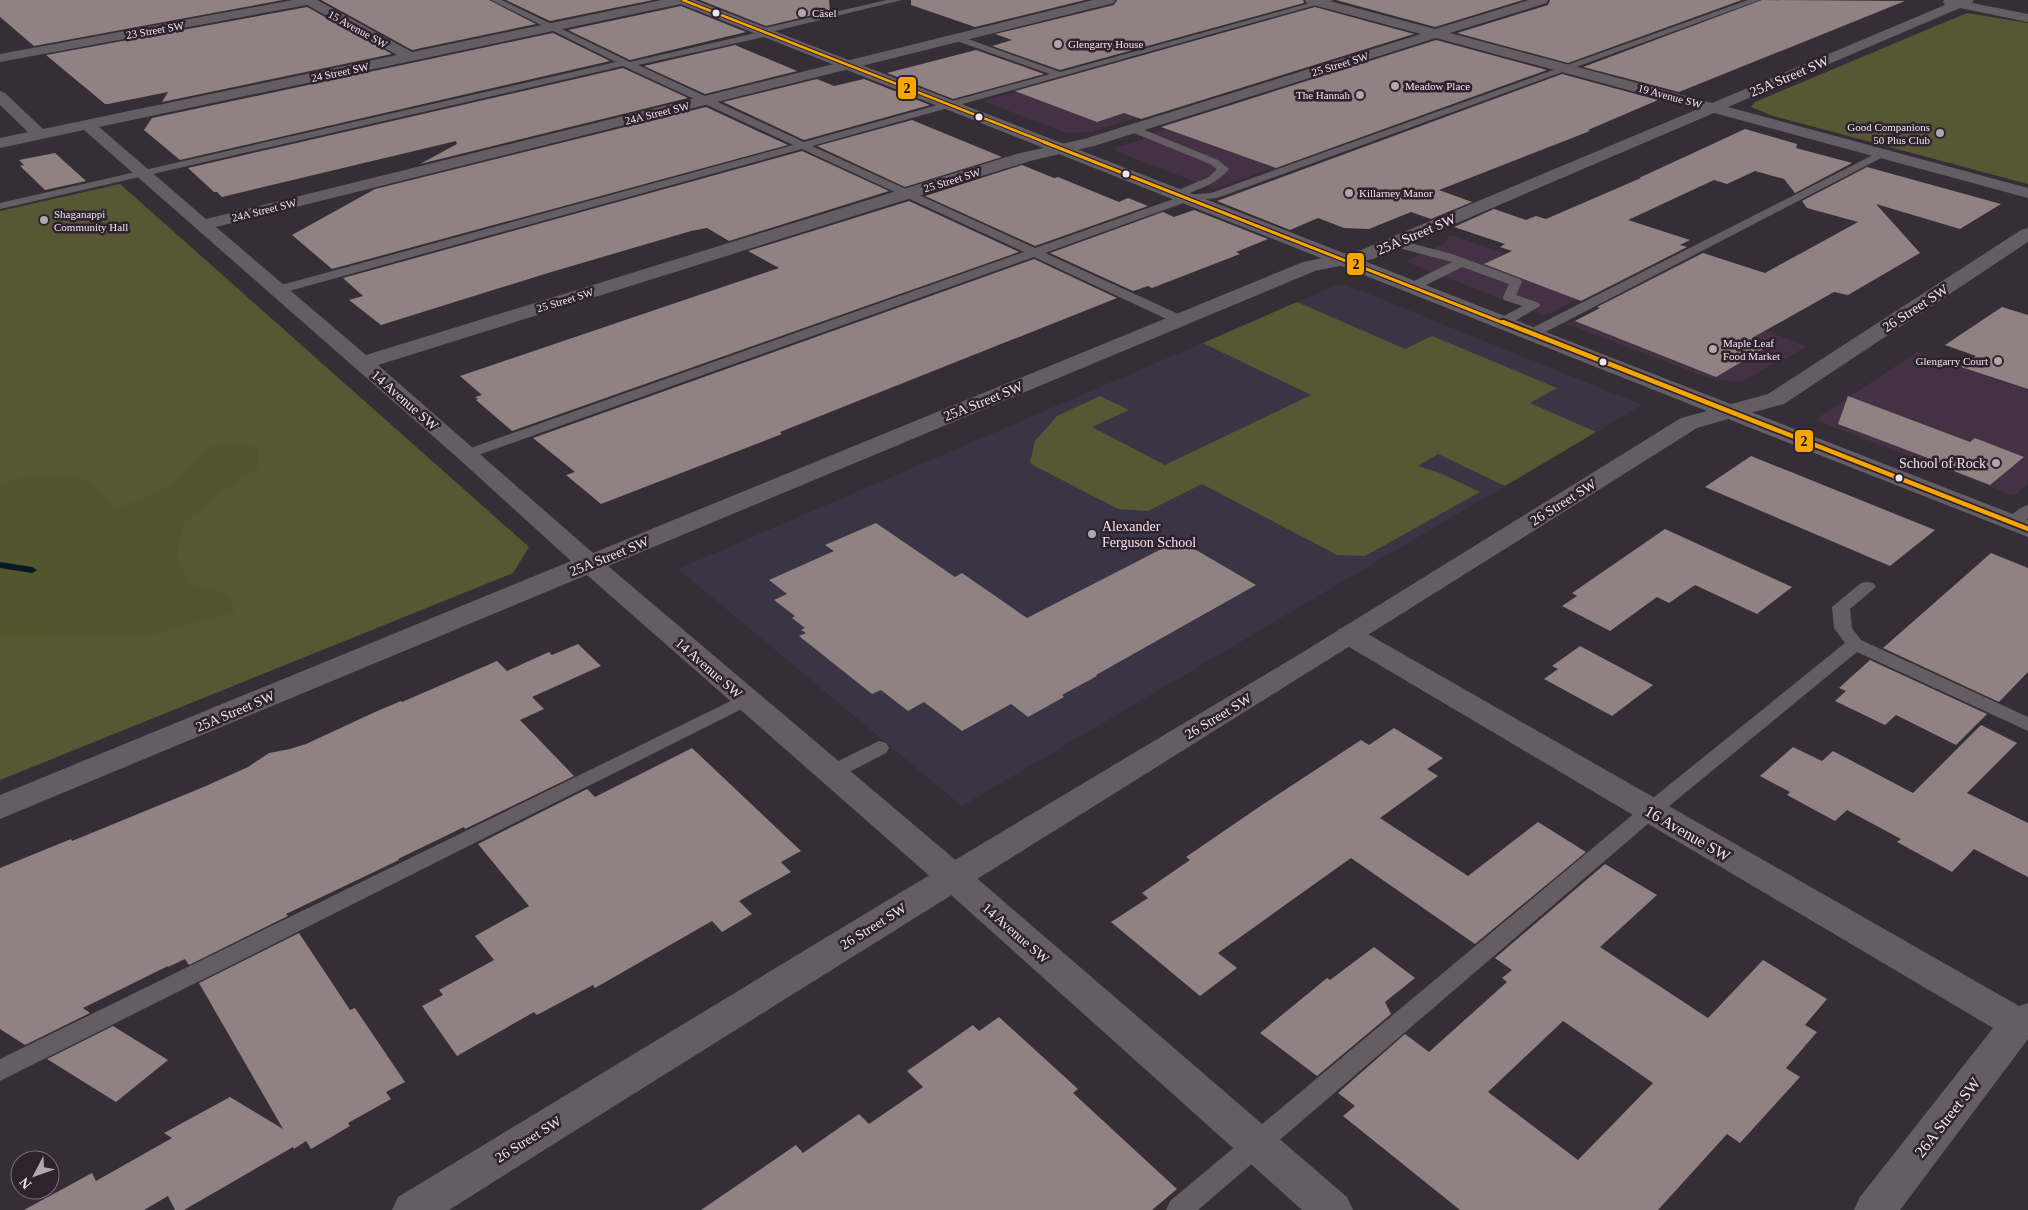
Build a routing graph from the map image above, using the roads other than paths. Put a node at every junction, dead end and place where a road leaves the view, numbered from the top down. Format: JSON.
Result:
{"nodes":[{"id":1,"x":495,"y":0,"type":"edge"},
{"id":2,"x":682,"y":0,"type":"edge"},
{"id":3,"x":898,"y":0,"type":"edge"},
{"id":4,"x":1109,"y":0,"type":"edge"},
{"id":5,"x":1542,"y":0,"type":"edge"},
{"id":6,"x":1756,"y":0,"type":"edge"},
{"id":7,"x":1939,"y":0,"type":"edge"},
{"id":8,"x":308,"y":1,"type":"edge"},
{"id":9,"x":1321,"y":1,"type":"edge"},
{"id":10,"x":1963,"y":2,"type":"edge"},
{"id":11,"x":2028,"y":18,"type":"edge"},
{"id":12,"x":553,"y":27,"type":"junction"},
{"id":13,"x":766,"y":32,"type":"junction"},
{"id":14,"x":1436,"y":33,"type":"junction"},
{"id":15,"x":957,"y":38,"type":"junction"},
{"id":16,"x":410,"y":57,"type":"junction"},
{"id":17,"x":0,"y":58,"type":"edge"},
{"id":18,"x":626,"y":64,"type":"junction"},
{"id":19,"x":849,"y":65,"type":"junction"},
{"id":20,"x":1565,"y":68,"type":"junction"},
{"id":21,"x":1062,"y":75,"type":"junction"},
{"id":22,"x":0,"y":96,"type":"edge"},
{"id":23,"x":705,"y":101,"type":"junction"},
{"id":24,"x":948,"y":104,"type":"junction"},
{"id":25,"x":1714,"y":108,"type":"junction"},
{"id":26,"x":87,"y":125,"type":"junction"},
{"id":27,"x":1132,"y":129,"type":"junction"},
{"id":28,"x":39,"y":134,"type":"junction"},
{"id":29,"x":0,"y":142,"type":"edge"},
{"id":30,"x":803,"y":145,"type":"junction"},
{"id":31,"x":1060,"y":148,"type":"junction"},
{"id":32,"x":1881,"y":154,"type":"junction"},
{"id":33,"x":143,"y":173,"type":"junction"},
{"id":34,"x":2028,"y":193,"type":"edge"},
{"id":35,"x":908,"y":194,"type":"junction"},
{"id":36,"x":1182,"y":196,"type":"junction"},
{"id":37,"x":0,"y":206,"type":"edge"},
{"id":38,"x":204,"y":225,"type":"junction"},
{"id":39,"x":2028,"y":234,"type":"edge"},
{"id":40,"x":1395,"y":243,"type":"junction"},
{"id":41,"x":1035,"y":252,"type":"junction"},
{"id":42,"x":1340,"y":258,"type":"junction"},
{"id":43,"x":1462,"y":262,"type":"junction"},
{"id":44,"x":1412,"y":287,"type":"junction"},
{"id":45,"x":278,"y":290,"type":"junction"},
{"id":46,"x":1180,"y":320,"type":"junction"},
{"id":47,"x":1503,"y":322,"type":"junction"},
{"id":48,"x":1531,"y":334,"type":"junction"},
{"id":49,"x":362,"y":363,"type":"junction"},
{"id":50,"x":1728,"y":412,"type":"junction"},
{"id":51,"x":467,"y":454,"type":"junction"},
{"id":52,"x":2023,"y":521,"type":"edge"},
{"id":53,"x":589,"y":564,"type":"junction"},
{"id":54,"x":1867,"y":587,"type":"dead end"},
{"id":55,"x":1349,"y":635,"type":"junction"},
{"id":56,"x":1855,"y":644,"type":"junction"},
{"id":57,"x":745,"y":700,"type":"junction"},
{"id":58,"x":2028,"y":725,"type":"edge"},
{"id":59,"x":879,"y":748,"type":"dead end"},
{"id":60,"x":831,"y":773,"type":"junction"},
{"id":61,"x":0,"y":808,"type":"edge"},
{"id":62,"x":1650,"y":811,"type":"junction"},
{"id":63,"x":953,"y":877,"type":"junction"},
{"id":64,"x":2023,"y":1021,"type":"edge"},
{"id":65,"x":0,"y":1071,"type":"edge"},
{"id":66,"x":1256,"y":1144,"type":"junction"},
{"id":67,"x":413,"y":1210,"type":"edge"},
{"id":68,"x":1180,"y":1210,"type":"edge"},
{"id":69,"x":1332,"y":1210,"type":"edge"},
{"id":70,"x":1875,"y":1210,"type":"edge"}],
"edges":[{"from":1,"to":12,"type":"lane"},
{"from":2,"to":12,"type":"street","name":"24 Street SW"},
{"from":2,"to":13,"type":"street"},
{"from":3,"to":13,"type":"lane"},
{"from":4,"to":15,"type":"street","name":"24A Street SW"},
{"from":5,"to":14,"type":"street","name":"25 Street SW"},
{"from":6,"to":20,"type":"lane"},
{"from":7,"to":10,"type":"street"},
{"from":8,"to":16,"type":"street","name":"15 Avenue SW"},
{"from":8,"to":17,"type":"street","name":"23 Street SW"},
{"from":9,"to":14,"type":"street","name":"19 Avenue SW"},
{"from":9,"to":21,"type":"lane"},
{"from":10,"to":11,"type":"street"},
{"from":10,"to":25,"type":"street","name":"25A Street SW"},
{"from":12,"to":16,"type":"street","name":"24 Street SW"},
{"from":12,"to":18,"type":"lane"},
{"from":13,"to":18,"type":"lane"},
{"from":13,"to":19,"type":"street"},
{"from":14,"to":20,"type":"street","name":"19 Avenue SW"},
{"from":14,"to":27,"type":"street","name":"25 Street SW"},
{"from":15,"to":19,"type":"street","name":"24A Street SW"},
{"from":15,"to":21,"type":"lane"},
{"from":16,"to":26,"type":"street","name":"24 Street SW"},
{"from":18,"to":23,"type":"lane"},
{"from":18,"to":33,"type":"lane"},
{"from":19,"to":23,"type":"street","name":"24A Street SW"},
{"from":19,"to":24,"type":"street"},
{"from":20,"to":25,"type":"street","name":"19 Avenue SW"},
{"from":20,"to":36,"type":"lane"},
{"from":21,"to":24,"type":"lane"},
{"from":22,"to":28,"type":"street"},
{"from":23,"to":30,"type":"lane"},
{"from":23,"to":38,"type":"street","name":"24A Street SW"},
{"from":24,"to":30,"type":"lane"},
{"from":24,"to":31,"type":"street"},
{"from":25,"to":32,"type":"street","name":"19 Avenue SW"},
{"from":25,"to":40,"type":"street","name":"25A Street SW"},
{"from":26,"to":28,"type":"street","name":"24 Street SW"},
{"from":26,"to":33,"type":"street","name":"14 Avenue SW"},
{"from":27,"to":31,"type":"street","name":"25 Street SW"},
{"from":27,"to":36,"type":"lane"},
{"from":28,"to":29,"type":"street","name":"24 Street SW"},
{"from":30,"to":35,"type":"lane"},
{"from":30,"to":45,"type":"lane"},
{"from":31,"to":35,"type":"street","name":"25 Street SW"},
{"from":31,"to":36,"type":"street"},
{"from":32,"to":34,"type":"street","name":"19 Avenue SW"},
{"from":32,"to":48,"type":"lane"},
{"from":33,"to":37,"type":"lane"},
{"from":33,"to":38,"type":"street","name":"14 Avenue SW"},
{"from":35,"to":41,"type":"lane"},
{"from":35,"to":49,"type":"street","name":"25 Street SW"},
{"from":36,"to":41,"type":"lane"},
{"from":36,"to":42,"type":"street"},
{"from":38,"to":45,"type":"street","name":"14 Avenue SW"},
{"from":39,"to":50,"type":"street","name":"26 Street SW"},
{"from":40,"to":42,"type":"street","name":"25A Street SW"},
{"from":40,"to":43,"type":"lane"},
{"from":41,"to":46,"type":"lane"},
{"from":41,"to":51,"type":"lane"},
{"from":42,"to":44,"type":"street"},
{"from":42,"to":46,"type":"street","name":"25A Street SW"},
{"from":43,"to":44,"type":"lane"},
{"from":43,"to":47,"type":"lane"},
{"from":44,"to":47,"type":"street"},
{"from":45,"to":49,"type":"street","name":"14 Avenue SW"},
{"from":46,"to":53,"type":"street","name":"25A Street SW"},
{"from":47,"to":48,"type":"street"},
{"from":48,"to":50,"type":"street"},
{"from":49,"to":51,"type":"street","name":"14 Avenue SW"},
{"from":50,"to":52,"type":"street"},
{"from":50,"to":55,"type":"street","name":"26 Street SW"},
{"from":51,"to":53,"type":"street","name":"14 Avenue SW"},
{"from":53,"to":57,"type":"street","name":"14 Avenue SW"},
{"from":53,"to":61,"type":"street","name":"25A Street SW"},
{"from":54,"to":56,"type":"lane"},
{"from":55,"to":62,"type":"street","name":"16 Avenue SW"},
{"from":55,"to":63,"type":"street","name":"26 Street SW"},
{"from":56,"to":58,"type":"lane"},
{"from":56,"to":62,"type":"lane"},
{"from":57,"to":60,"type":"street","name":"14 Avenue SW"},
{"from":57,"to":65,"type":"lane"},
{"from":59,"to":60,"type":"lane"},
{"from":60,"to":63,"type":"street","name":"14 Avenue SW"},
{"from":62,"to":64,"type":"street","name":"16 Avenue SW"},
{"from":62,"to":66,"type":"lane"},
{"from":63,"to":66,"type":"street","name":"14 Avenue SW"},
{"from":63,"to":67,"type":"street","name":"26 Street SW"},
{"from":64,"to":70,"type":"street","name":"26A Street SW"},
{"from":66,"to":68,"type":"lane"},
{"from":66,"to":69,"type":"street","name":"14 Avenue SW"}]}
